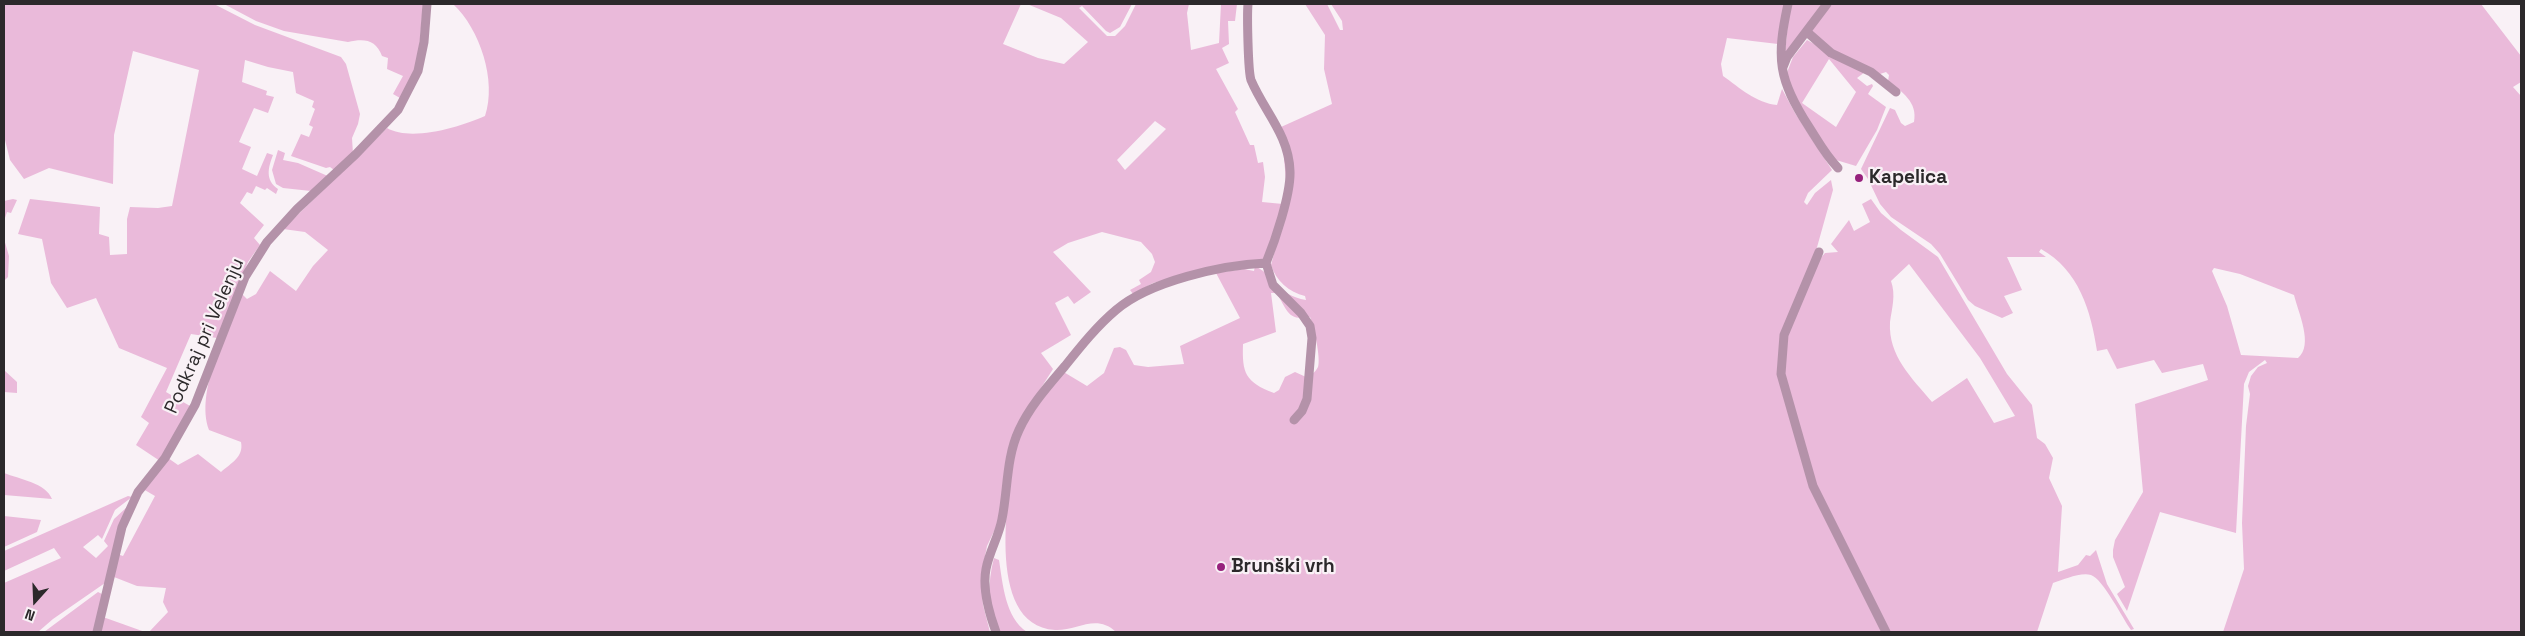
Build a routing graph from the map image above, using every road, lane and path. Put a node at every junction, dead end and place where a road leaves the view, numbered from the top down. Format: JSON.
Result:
{"nodes":[{"id":1,"x":427,"y":4,"type":"edge"},
{"id":2,"x":1248,"y":4,"type":"edge"},
{"id":3,"x":1788,"y":4,"type":"edge"},
{"id":4,"x":1827,"y":4,"type":"edge"},
{"id":5,"x":1807,"y":32,"type":"junction"},
{"id":6,"x":1782,"y":70,"type":"junction"},
{"id":7,"x":1896,"y":92,"type":"dead end"},
{"id":8,"x":1838,"y":168,"type":"dead end"},
{"id":9,"x":1819,"y":252,"type":"dead end"},
{"id":10,"x":1266,"y":263,"type":"junction"},
{"id":11,"x":1294,"y":420,"type":"dead end"},
{"id":12,"x":96,"y":632,"type":"edge"},
{"id":13,"x":996,"y":632,"type":"edge"},
{"id":14,"x":1886,"y":632,"type":"edge"}],
"edges":[{"from":1,"to":12,"type":"street","name":"Podkraj pri Velenju"},
{"from":2,"to":10,"type":"street"},
{"from":3,"to":6,"type":"street"},
{"from":4,"to":5,"type":"street"},
{"from":5,"to":6,"type":"street"},
{"from":5,"to":7,"type":"street"},
{"from":6,"to":8,"type":"street"},
{"from":9,"to":14,"type":"street"},
{"from":10,"to":11,"type":"street"},
{"from":10,"to":13,"type":"street"}]}
